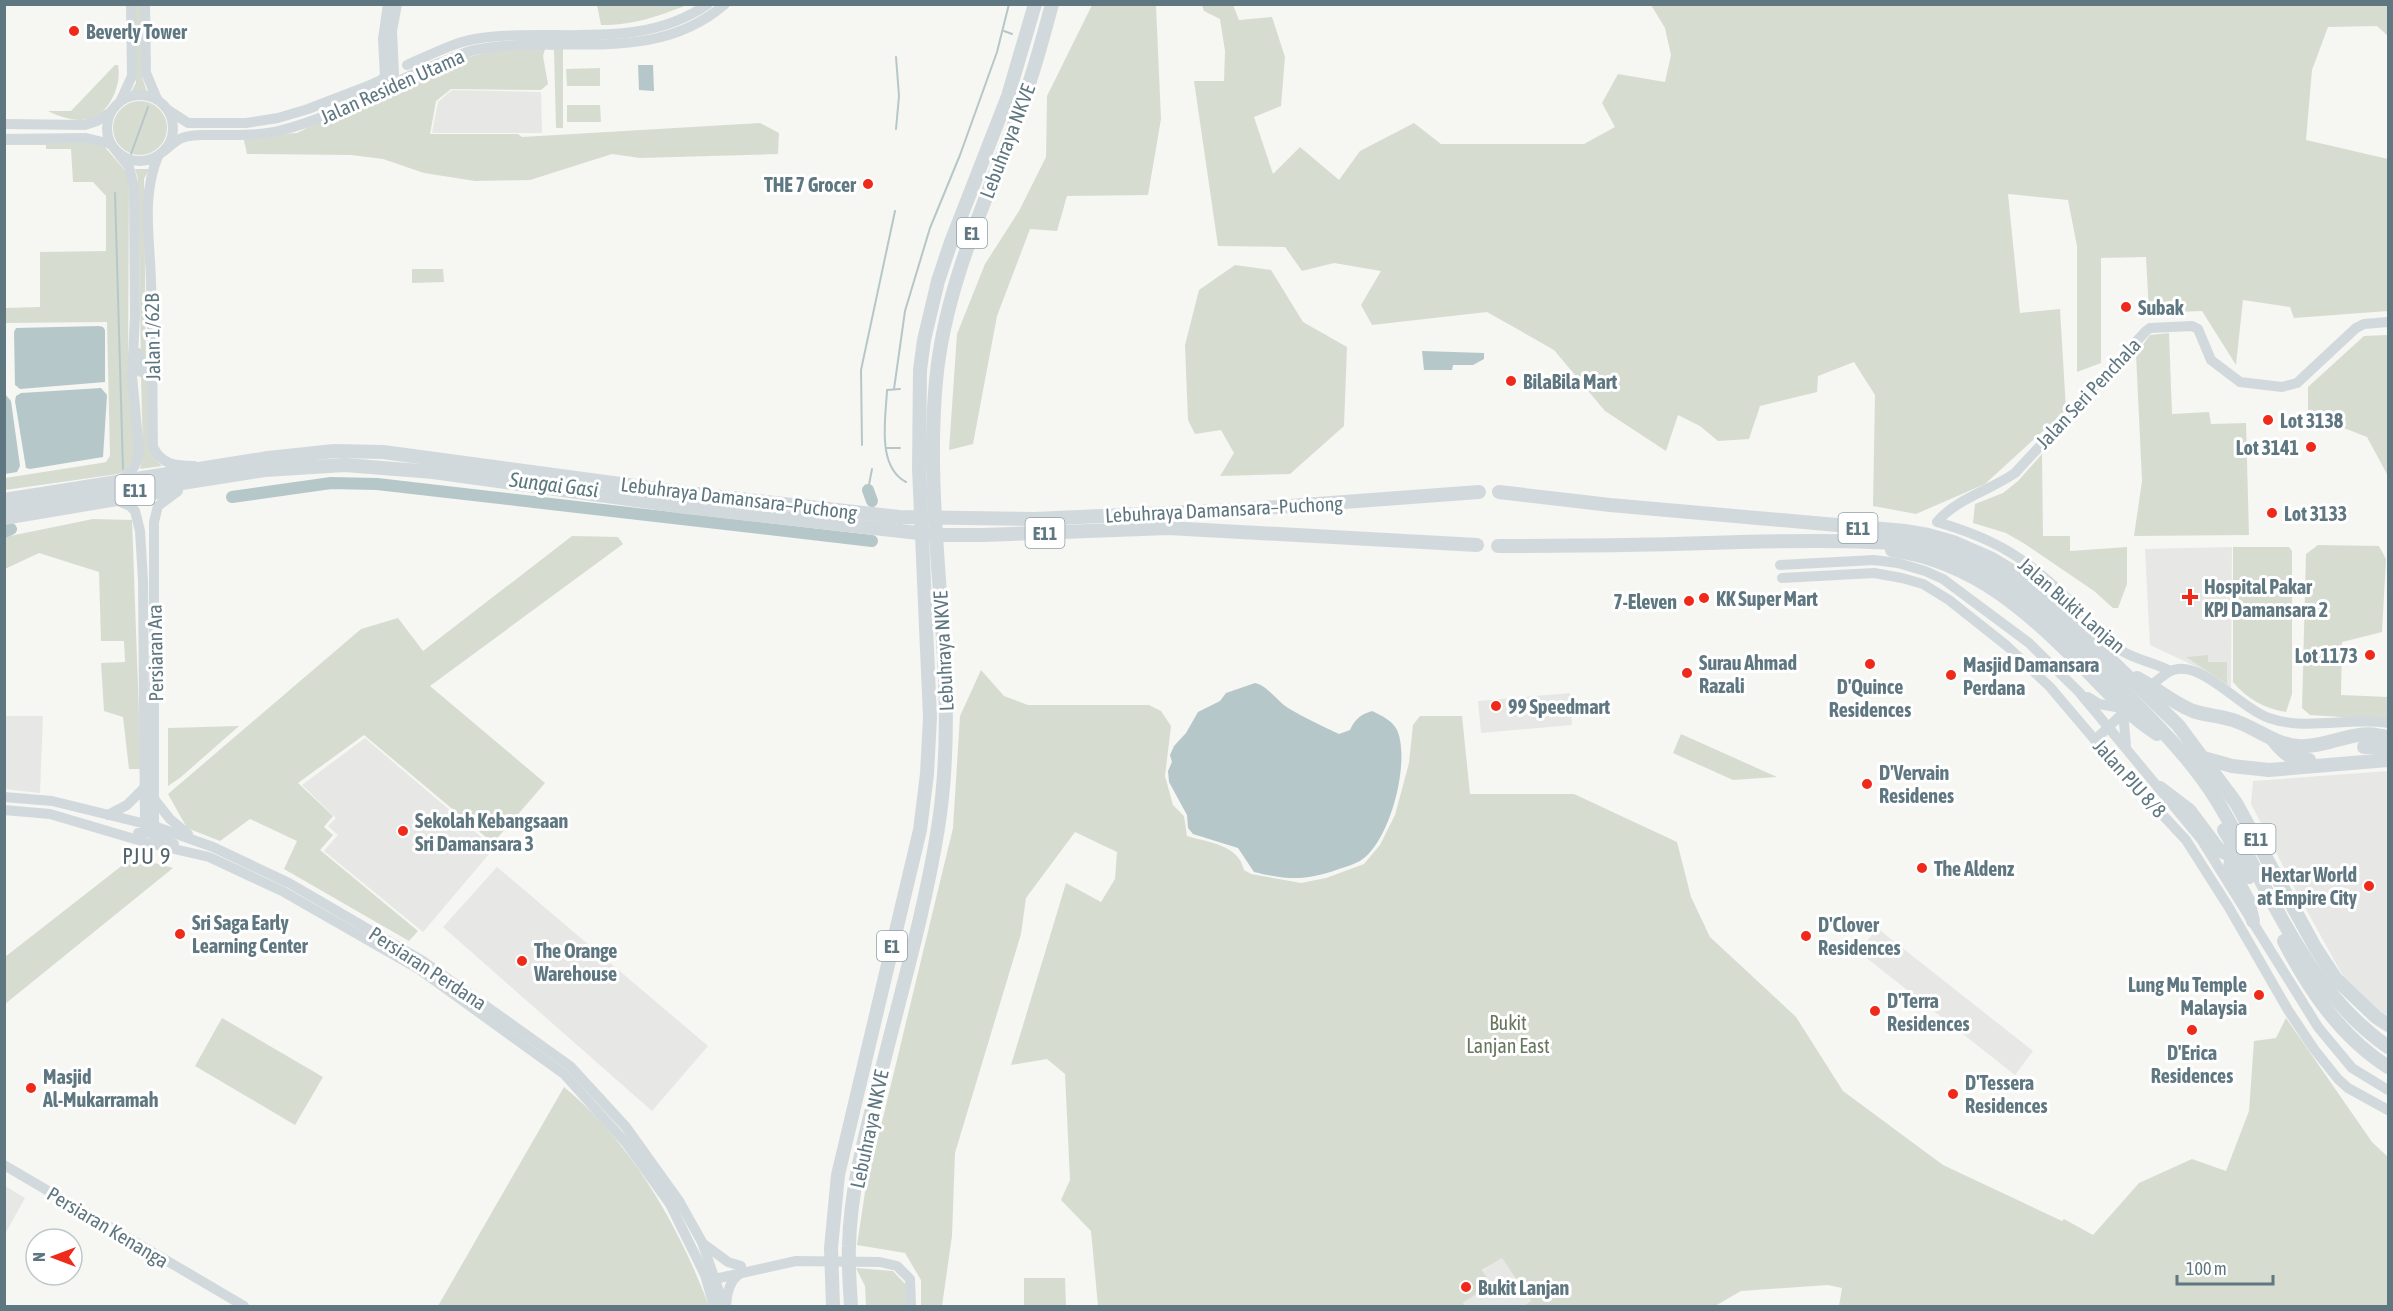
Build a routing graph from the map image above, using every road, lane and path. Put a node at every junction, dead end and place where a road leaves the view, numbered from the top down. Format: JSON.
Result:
{"nodes":[{"id":1,"x":131,"y":4,"type":"edge"},
{"id":2,"x":145,"y":4,"type":"edge"},
{"id":3,"x":388,"y":4,"type":"edge"},
{"id":4,"x":397,"y":4,"type":"edge"},
{"id":5,"x":708,"y":4,"type":"edge"},
{"id":6,"x":725,"y":4,"type":"edge"},
{"id":7,"x":1035,"y":4,"type":"edge"},
{"id":8,"x":1052,"y":4,"type":"edge"},
{"id":9,"x":697,"y":18,"type":"junction"},
{"id":10,"x":388,"y":56,"type":"junction"},
{"id":11,"x":409,"y":69,"type":"junction"},
{"id":12,"x":388,"y":79,"type":"junction"},
{"id":13,"x":368,"y":86,"type":"junction"},
{"id":14,"x":157,"y":99,"type":"junction"},
{"id":15,"x":119,"y":102,"type":"junction"},
{"id":16,"x":168,"y":110,"type":"junction"},
{"id":17,"x":111,"y":111,"type":"junction"},
{"id":18,"x":4,"y":124,"type":"edge"},
{"id":19,"x":4,"y":139,"type":"edge"},
{"id":20,"x":114,"y":148,"type":"junction"},
{"id":21,"x":161,"y":153,"type":"junction"},
{"id":22,"x":135,"y":316,"type":"junction"},
{"id":23,"x":2388,"y":322,"type":"edge"},
{"id":24,"x":152,"y":357,"type":"junction"},
{"id":25,"x":218,"y":465,"type":"junction"},
{"id":26,"x":265,"y":470,"type":"junction"},
{"id":27,"x":115,"y":484,"type":"junction"},
{"id":28,"x":178,"y":491,"type":"junction"},
{"id":29,"x":1479,"y":492,"type":"dead end"},
{"id":30,"x":1499,"y":492,"type":"dead end"},
{"id":31,"x":4,"y":500,"type":"edge"},
{"id":32,"x":118,"y":501,"type":"junction"},
{"id":33,"x":4,"y":511,"type":"edge"},
{"id":34,"x":4,"y":520,"type":"edge"},
{"id":35,"x":1937,"y":522,"type":"joint"},
{"id":36,"x":1828,"y":540,"type":"junction"},
{"id":37,"x":1477,"y":545,"type":"dead end"},
{"id":38,"x":1498,"y":546,"type":"dead end"},
{"id":39,"x":1780,"y":565,"type":"dead end"},
{"id":40,"x":1782,"y":578,"type":"dead end"},
{"id":41,"x":149,"y":624,"type":"junction"},
{"id":42,"x":2122,"y":670,"type":"junction"},
{"id":43,"x":2170,"y":671,"type":"junction"},
{"id":44,"x":2154,"y":683,"type":"dead end"},
{"id":45,"x":2079,"y":692,"type":"junction"},
{"id":46,"x":2129,"y":707,"type":"junction"},
{"id":47,"x":2156,"y":713,"type":"junction"},
{"id":48,"x":2109,"y":727,"type":"junction"},
{"id":49,"x":2386,"y":732,"type":"edge"},
{"id":50,"x":2095,"y":740,"type":"junction"},
{"id":51,"x":2170,"y":740,"type":"junction"},
{"id":52,"x":2272,"y":740,"type":"junction"},
{"id":53,"x":2364,"y":747,"type":"dead end"},
{"id":54,"x":2127,"y":748,"type":"junction"},
{"id":55,"x":2388,"y":753,"type":"edge"},
{"id":56,"x":2388,"y":760,"type":"edge"},
{"id":57,"x":145,"y":787,"type":"junction"},
{"id":58,"x":2160,"y":788,"type":"junction"},
{"id":59,"x":4,"y":796,"type":"edge"},
{"id":60,"x":155,"y":800,"type":"junction"},
{"id":61,"x":4,"y":810,"type":"edge"},
{"id":62,"x":108,"y":815,"type":"junction"},
{"id":63,"x":68,"y":819,"type":"junction"},
{"id":64,"x":149,"y":827,"type":"junction"},
{"id":65,"x":197,"y":841,"type":"junction"},
{"id":66,"x":2244,"y":849,"type":"junction"},
{"id":67,"x":209,"y":857,"type":"junction"},
{"id":68,"x":2270,"y":915,"type":"junction"},
{"id":69,"x":2253,"y":921,"type":"junction"},
{"id":70,"x":366,"y":939,"type":"junction"},
{"id":71,"x":411,"y":953,"type":"junction"},
{"id":72,"x":450,"y":991,"type":"junction"},
{"id":73,"x":2388,"y":1025,"type":"edge"},
{"id":74,"x":2388,"y":1047,"type":"edge"},
{"id":75,"x":2388,"y":1067,"type":"edge"},
{"id":76,"x":2388,"y":1090,"type":"edge"},
{"id":77,"x":2388,"y":1110,"type":"edge"},
{"id":78,"x":4,"y":1165,"type":"edge"},
{"id":79,"x":702,"y":1242,"type":"junction"},
{"id":80,"x":742,"y":1269,"type":"junction"},
{"id":81,"x":711,"y":1276,"type":"junction"},
{"id":82,"x":244,"y":1306,"type":"edge"},
{"id":83,"x":714,"y":1306,"type":"edge"},
{"id":84,"x":725,"y":1306,"type":"edge"},
{"id":85,"x":833,"y":1306,"type":"edge"},
{"id":86,"x":851,"y":1306,"type":"edge"},
{"id":87,"x":911,"y":1306,"type":"edge"}],
"edges":[{"from":1,"to":15,"type":"main road"},
{"from":2,"to":14,"type":"main road"},
{"from":3,"to":10,"type":"main road"},
{"from":4,"to":10,"type":"main road"},
{"from":5,"to":9,"type":"main road","name":"Jalan Residen Utama"},
{"from":6,"to":9,"type":"main road","name":"Jalan Residen Utama"},
{"from":7,"to":85,"type":"highway","name":"Lebuhraya NKVE","number":"E1"},
{"from":8,"to":86,"type":"highway","name":"Lebuhraya NKVE","number":"E1"},
{"from":9,"to":11,"type":"main road","name":"Jalan Residen Utama"},
{"from":10,"to":11,"type":"main road"},
{"from":10,"to":12,"type":"main road"},
{"from":10,"to":13,"type":"main road"},
{"from":11,"to":12,"type":"main road","name":"Jalan Residen Utama"},
{"from":12,"to":13,"type":"main road","name":"Jalan Residen Utama"},
{"from":12,"to":21,"type":"main road","name":"Jalan Residen Utama"},
{"from":13,"to":16,"type":"main road","name":"Jalan Residen Utama"},
{"from":14,"to":15,"type":"main road"},
{"from":14,"to":16,"type":"main road"},
{"from":15,"to":17,"type":"main road"},
{"from":16,"to":21,"type":"main road"},
{"from":17,"to":18,"type":"main road"},
{"from":17,"to":20,"type":"main road"},
{"from":19,"to":20,"type":"main road"},
{"from":20,"to":21,"type":"main road"},
{"from":20,"to":22,"type":"main road","name":"Jalan 1/62B"},
{"from":21,"to":24,"type":"main road","name":"Jalan 1/62B"},
{"from":22,"to":24,"type":"main road"},
{"from":22,"to":27,"type":"main road","name":"Jalan 1/62B"},
{"from":23,"to":35,"type":"main road","name":"Jalan Seri Penchala"},
{"from":24,"to":25,"type":"main road","name":"Jalan 1/62B"},
{"from":25,"to":27,"type":"highway","name":"Lebuhraya Damansara–Puchong","number":"E11"},
{"from":25,"to":29,"type":"highway","name":"Lebuhraya Damansara–Puchong","number":"E11"},
{"from":26,"to":28,"type":"highway"},
{"from":26,"to":33,"type":"highway","number":"E11"},
{"from":26,"to":37,"type":"highway","name":"Lebuhraya Damansara–Puchong","number":"E11"},
{"from":27,"to":31,"type":"highway","name":"Lebuhraya Damansara–Puchong","number":"E11"},
{"from":28,"to":32,"type":"main road"},
{"from":28,"to":41,"type":"main road","name":"Persiaran Ara"},
{"from":30,"to":42,"type":"highway","number":"E11"},
{"from":32,"to":34,"type":"main road"},
{"from":32,"to":41,"type":"main road","name":"Persiaran Ara"},
{"from":35,"to":43,"type":"main road","name":"Jalan Bukit Lanjan"},
{"from":36,"to":38,"type":"highway","number":"E11"},
{"from":36,"to":47,"type":"highway","number":"E11"},
{"from":36,"to":56,"type":"highway"},
{"from":39,"to":45,"type":"main road","name":"Jalan PJU 8/8"},
{"from":40,"to":50,"type":"main road","name":"Jalan PJU 8/8"},
{"from":41,"to":57,"type":"main road","name":"Persiaran Ara"},
{"from":41,"to":60,"type":"main road","name":"Persiaran Ara"},
{"from":42,"to":47,"type":"highway","number":"E11"},
{"from":42,"to":52,"type":"highway"},
{"from":43,"to":44,"type":"main road"},
{"from":43,"to":49,"type":"main road","name":"Jalan Bukit Lanjan"},
{"from":45,"to":46,"type":"main road"},
{"from":45,"to":48,"type":"main road","name":"Jalan PJU 8/8"},
{"from":46,"to":48,"type":"main road"},
{"from":46,"to":54,"type":"main road"},
{"from":47,"to":51,"type":"highway","number":"E11"},
{"from":47,"to":73,"type":"highway","number":"E11"},
{"from":48,"to":50,"type":"main road"},
{"from":48,"to":54,"type":"main road","name":"Jalan PJU 8/8"},
{"from":49,"to":52,"type":"highway"},
{"from":49,"to":53,"type":"highway"},
{"from":50,"to":77,"type":"main road","name":"Jalan PJU 8/8"},
{"from":51,"to":58,"type":"highway"},
{"from":51,"to":66,"type":"highway","number":"E11"},
{"from":52,"to":55,"type":"highway"},
{"from":54,"to":58,"type":"main road","name":"Jalan PJU 8/8"},
{"from":57,"to":62,"type":"main road"},
{"from":57,"to":64,"type":"main road","name":"Persiaran Ara"},
{"from":58,"to":69,"type":"main road","name":"Jalan PJU 8/8"},
{"from":59,"to":62,"type":"main road","name":"Persiaran Perdana"},
{"from":60,"to":64,"type":"main road","name":"Persiaran Ara"},
{"from":60,"to":65,"type":"main road"},
{"from":61,"to":63,"type":"main road","name":"Persiaran Perdana"},
{"from":62,"to":64,"type":"main road","name":"Persiaran Perdana"},
{"from":63,"to":64,"type":"main road"},
{"from":63,"to":67,"type":"main road","name":"Persiaran Perdana"},
{"from":64,"to":65,"type":"main road","name":"Persiaran Perdana"},
{"from":64,"to":67,"type":"main road"},
{"from":65,"to":71,"type":"main road","name":"Persiaran Perdana"},
{"from":66,"to":68,"type":"highway"},
{"from":66,"to":74,"type":"highway","number":"E11"},
{"from":67,"to":70,"type":"main road","name":"Persiaran Perdana"},
{"from":68,"to":69,"type":"highway"},
{"from":68,"to":75,"type":"highway"},
{"from":69,"to":76,"type":"main road","name":"Jalan PJU 8/8"},
{"from":70,"to":71,"type":"main road"},
{"from":70,"to":72,"type":"main road","name":"Persiaran Perdana"},
{"from":71,"to":72,"type":"main road"},
{"from":71,"to":79,"type":"main road","name":"Persiaran Perdana"},
{"from":72,"to":81,"type":"main road","name":"Persiaran Perdana"},
{"from":78,"to":82,"type":"main road","name":"Persiaran Kenanga"},
{"from":79,"to":80,"type":"main road"},
{"from":79,"to":81,"type":"main road","name":"Persiaran Perdana"},
{"from":80,"to":81,"type":"main road"},
{"from":80,"to":84,"type":"main road"},
{"from":80,"to":87,"type":"main road"},
{"from":81,"to":83,"type":"main road","name":"Persiaran Perdana"},
{"from":81,"to":84,"type":"main road","name":"Persiaran Perdana"}]}
